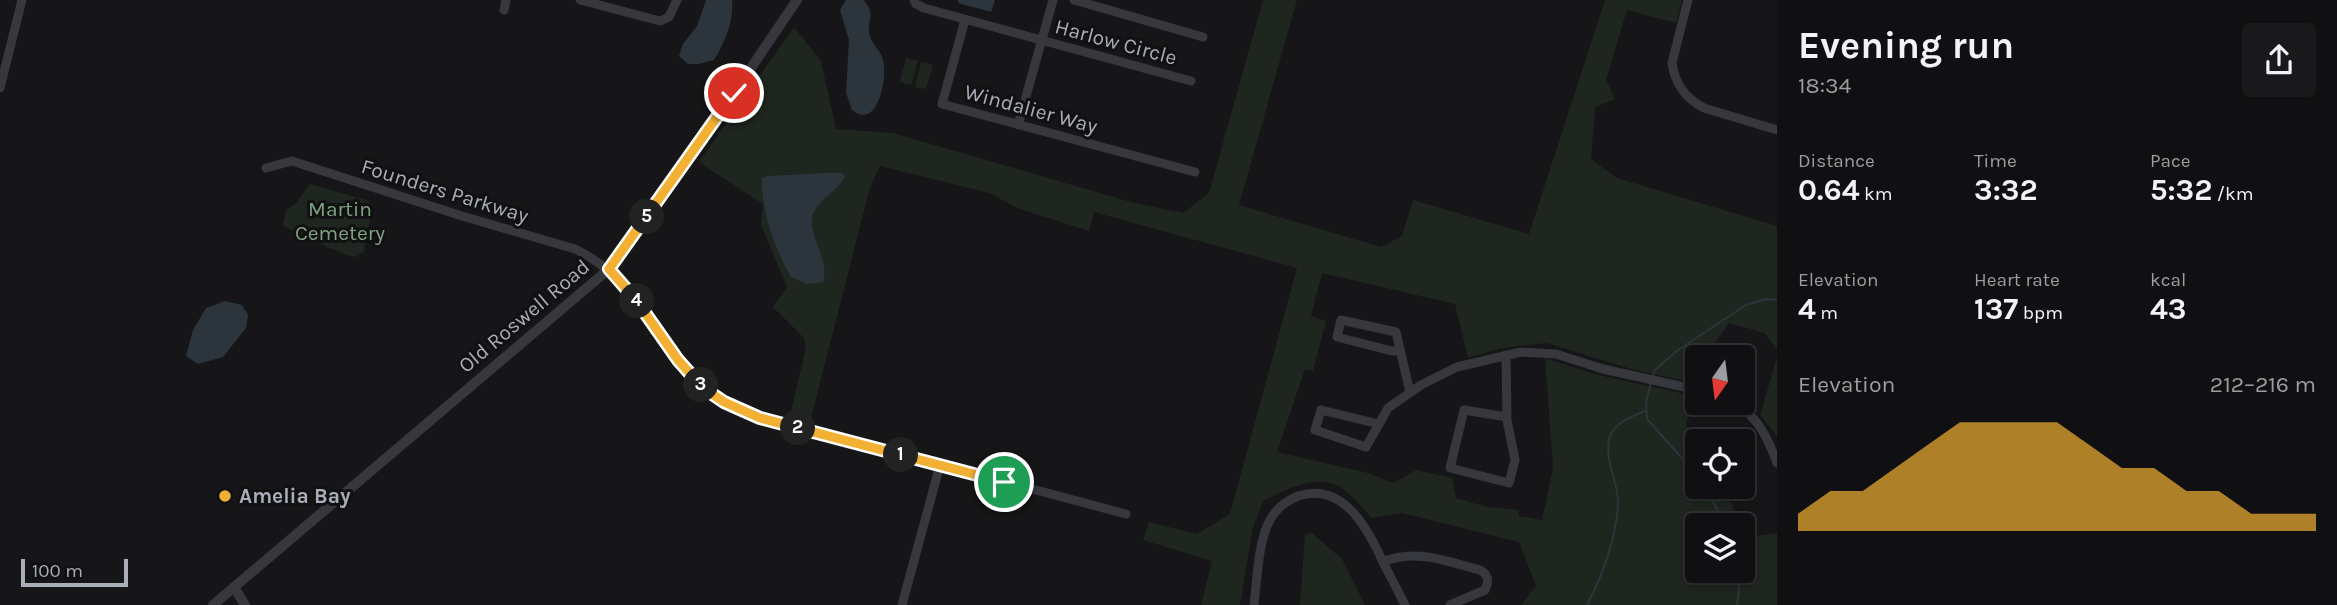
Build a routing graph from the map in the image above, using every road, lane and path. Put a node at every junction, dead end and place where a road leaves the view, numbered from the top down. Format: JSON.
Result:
{"nodes":[{"id":1,"x":22,"y":0,"type":"edge"},
{"id":2,"x":580,"y":0,"type":"edge"},
{"id":3,"x":677,"y":0,"type":"edge"},
{"id":4,"x":797,"y":0,"type":"edge"},
{"id":5,"x":914,"y":0,"type":"edge"},
{"id":6,"x":1053,"y":0,"type":"edge"},
{"id":7,"x":1074,"y":0,"type":"edge"},
{"id":8,"x":1688,"y":0,"type":"edge"},
{"id":9,"x":965,"y":20,"type":"junction"},
{"id":10,"x":1203,"y":37,"type":"dead end"},
{"id":11,"x":1042,"y":40,"type":"junction"},
{"id":12,"x":1191,"y":81,"type":"dead end"},
{"id":13,"x":0,"y":88,"type":"edge"},
{"id":14,"x":1018,"y":125,"type":"junction"},
{"id":15,"x":1777,"y":130,"type":"edge"},
{"id":16,"x":266,"y":168,"type":"dead end"},
{"id":17,"x":1195,"y":172,"type":"dead end"},
{"id":18,"x":609,"y":269,"type":"junction"},
{"id":19,"x":1400,"y":351,"type":"junction"},
{"id":20,"x":1506,"y":355,"type":"junction"},
{"id":21,"x":1685,"y":387,"type":"edge"},
{"id":22,"x":1410,"y":392,"type":"junction"},
{"id":23,"x":1749,"y":415,"type":"edge"},
{"id":24,"x":1507,"y":417,"type":"junction"},
{"id":25,"x":1379,"y":424,"type":"junction"},
{"id":26,"x":1777,"y":463,"type":"edge"},
{"id":27,"x":940,"y":465,"type":"junction"},
{"id":28,"x":1126,"y":514,"type":"dead end"},
{"id":29,"x":1383,"y":562,"type":"junction"},
{"id":30,"x":234,"y":587,"type":"junction"},
{"id":31,"x":213,"y":605,"type":"edge"},
{"id":32,"x":245,"y":605,"type":"edge"},
{"id":33,"x":902,"y":605,"type":"edge"},
{"id":34,"x":1254,"y":605,"type":"edge"},
{"id":35,"x":1405,"y":605,"type":"edge"},
{"id":36,"x":1450,"y":605,"type":"edge"}],
"edges":[{"from":1,"to":13,"type":"street"},
{"from":2,"to":3,"type":"street"},
{"from":4,"to":18,"type":"street","name":"Old Roswell Road"},
{"from":5,"to":9,"type":"street","name":"Harlow Circle"},
{"from":6,"to":11,"type":"street"},
{"from":7,"to":10,"type":"street","name":"Harlow Circle"},
{"from":8,"to":15,"type":"street"},
{"from":9,"to":11,"type":"street","name":"Harlow Circle"},
{"from":9,"to":14,"type":"street","name":"Windalier Way"},
{"from":11,"to":12,"type":"street","name":"Harlow Circle"},
{"from":11,"to":14,"type":"street"},
{"from":14,"to":17,"type":"street","name":"Windalier Way"},
{"from":16,"to":18,"type":"street","name":"Founders Parkway"},
{"from":18,"to":27,"type":"street","name":"Founders Parkway"},
{"from":18,"to":30,"type":"street","name":"Old Roswell Road"},
{"from":19,"to":19,"type":"street"},
{"from":19,"to":22,"type":"street"},
{"from":20,"to":21,"type":"street"},
{"from":20,"to":22,"type":"street"},
{"from":20,"to":24,"type":"street"},
{"from":22,"to":25,"type":"street"},
{"from":23,"to":26,"type":"street"},
{"from":24,"to":24,"type":"street"},
{"from":25,"to":25,"type":"street"},
{"from":27,"to":28,"type":"street","name":"Founders Parkway"},
{"from":27,"to":33,"type":"street"},
{"from":29,"to":34,"type":"street"},
{"from":29,"to":35,"type":"street"},
{"from":29,"to":36,"type":"street"},
{"from":30,"to":31,"type":"street","name":"Old Roswell Road"},
{"from":30,"to":32,"type":"street"}]}
